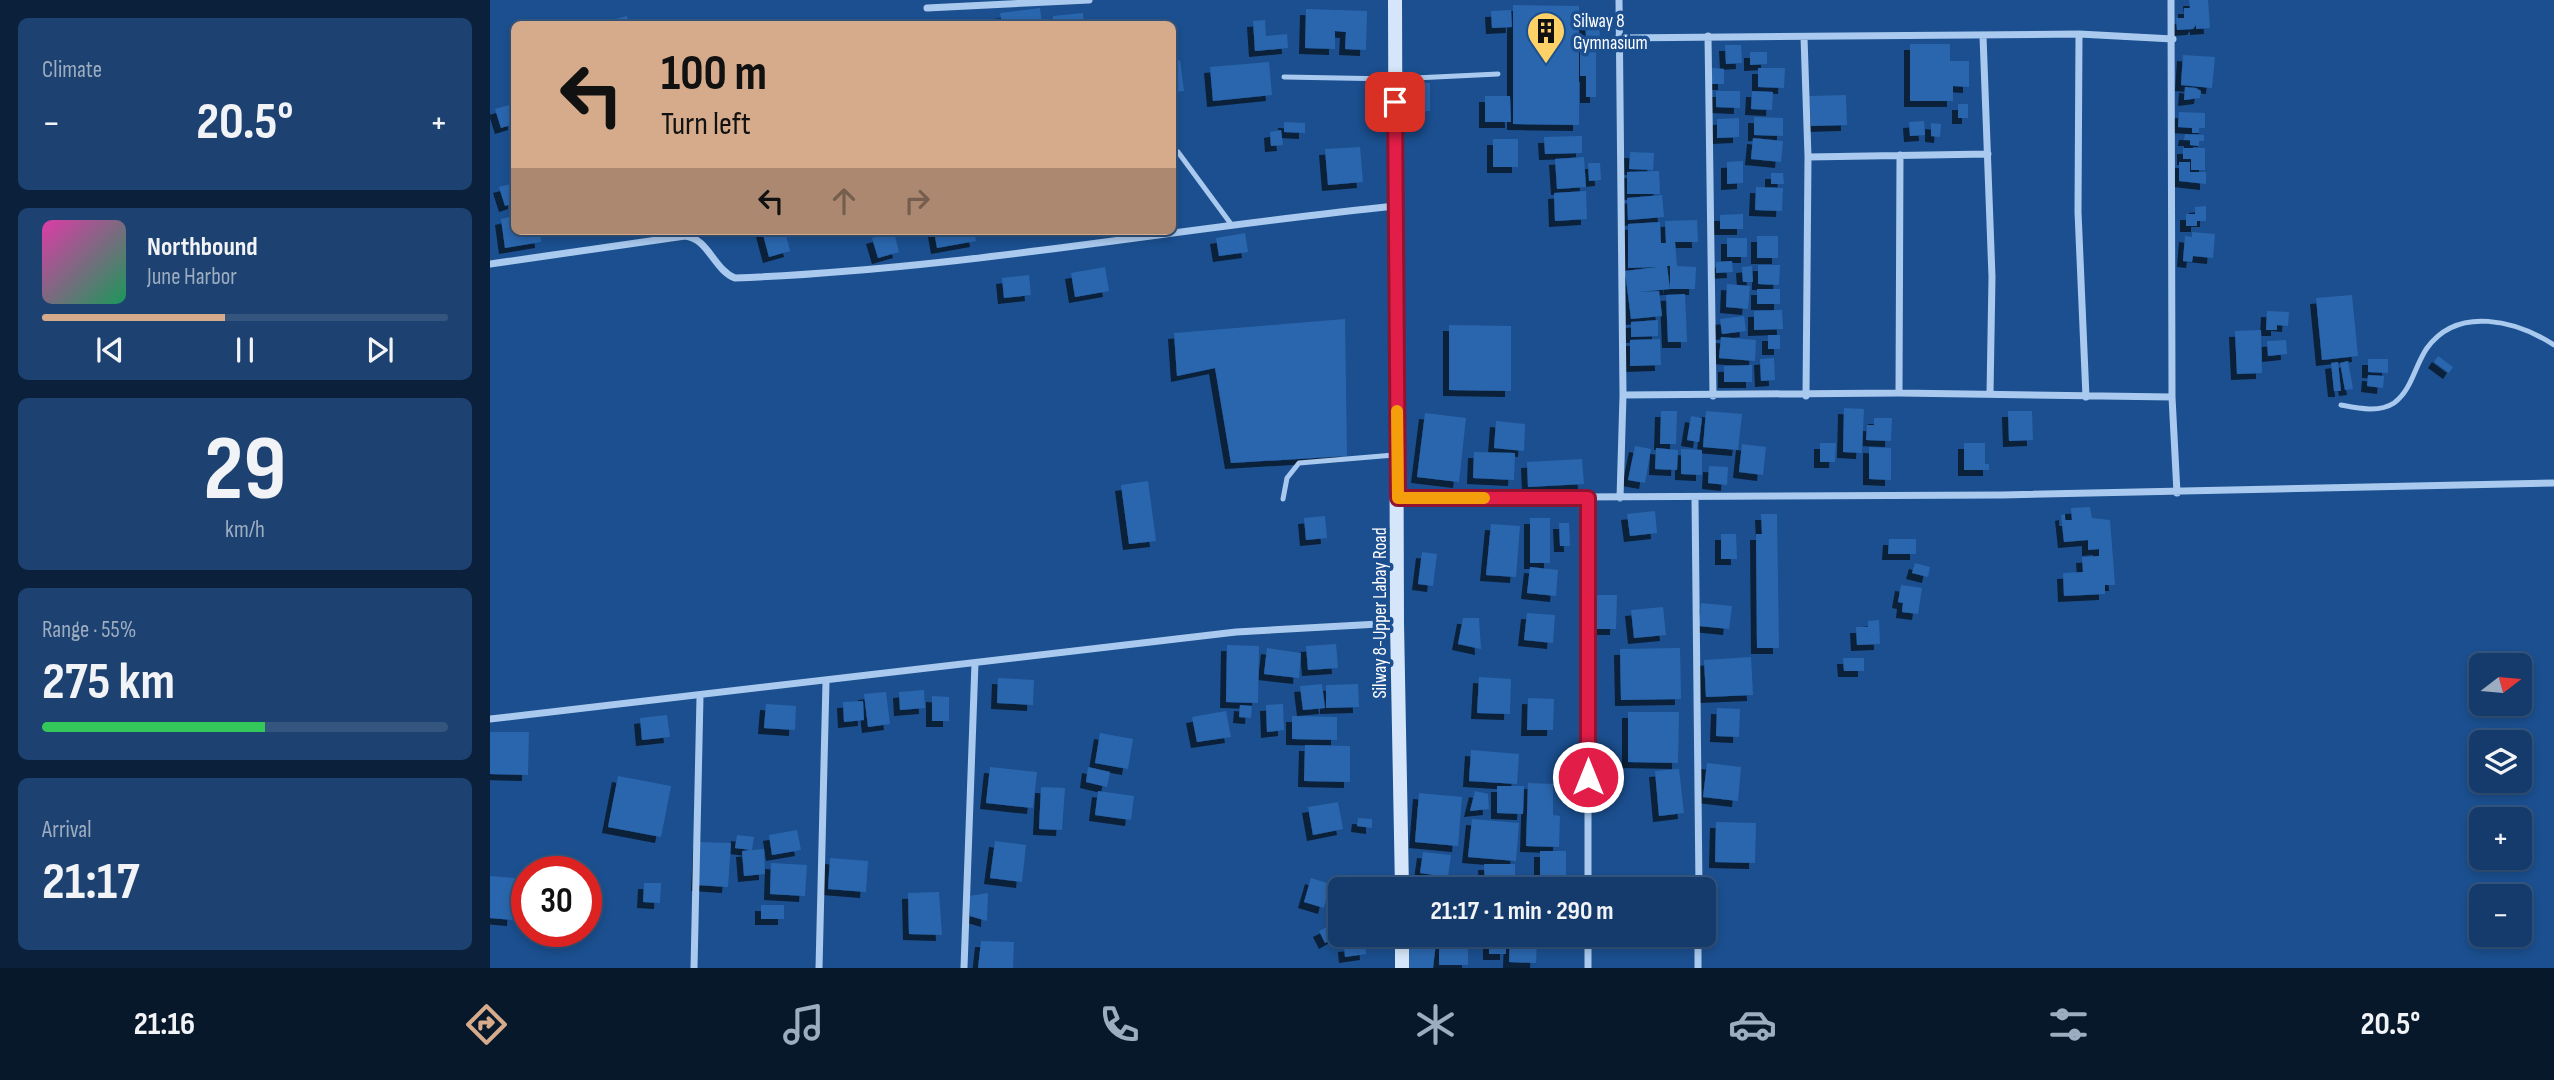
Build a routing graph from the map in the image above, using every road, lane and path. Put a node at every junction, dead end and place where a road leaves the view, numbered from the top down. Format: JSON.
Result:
{"nodes":[{"id":1,"x":1089,"y":0,"type":"edge"},
{"id":2,"x":1395,"y":0,"type":"edge"},
{"id":3,"x":1619,"y":0,"type":"edge"},
{"id":4,"x":2171,"y":0,"type":"edge"},
{"id":5,"x":927,"y":8,"type":"dead end"},
{"id":6,"x":2079,"y":34,"type":"junction"},
{"id":7,"x":1708,"y":36,"type":"junction"},
{"id":8,"x":1983,"y":36,"type":"junction"},
{"id":9,"x":1804,"y":37,"type":"junction"},
{"id":10,"x":1618,"y":38,"type":"junction"},
{"id":11,"x":2173,"y":39,"type":"junction"},
{"id":12,"x":1498,"y":74,"type":"dead end"},
{"id":13,"x":1284,"y":77,"type":"dead end"},
{"id":14,"x":1394,"y":79,"type":"junction"},
{"id":15,"x":1178,"y":152,"type":"dead end"},
{"id":16,"x":1988,"y":154,"type":"junction"},
{"id":17,"x":1900,"y":155,"type":"junction"},
{"id":18,"x":1808,"y":157,"type":"junction"},
{"id":19,"x":1396,"y":206,"type":"junction"},
{"id":20,"x":1231,"y":224,"type":"junction"},
{"id":21,"x":1176,"y":232,"type":"edge"},
{"id":22,"x":1152,"y":235,"type":"edge"},
{"id":23,"x":490,"y":264,"type":"edge"},
{"id":24,"x":2554,"y":345,"type":"edge"},
{"id":25,"x":1899,"y":393,"type":"junction"},
{"id":26,"x":1990,"y":394,"type":"junction"},
{"id":27,"x":1623,"y":395,"type":"junction"},
{"id":28,"x":1713,"y":396,"type":"junction"},
{"id":29,"x":1806,"y":396,"type":"junction"},
{"id":30,"x":2086,"y":397,"type":"junction"},
{"id":31,"x":2172,"y":397,"type":"junction"},
{"id":32,"x":2341,"y":405,"type":"dead end"},
{"id":33,"x":1398,"y":454,"type":"junction"},
{"id":34,"x":2554,"y":483,"type":"edge"},
{"id":35,"x":2177,"y":493,"type":"junction"},
{"id":36,"x":1398,"y":498,"type":"junction"},
{"id":37,"x":1588,"y":498,"type":"junction"},
{"id":38,"x":1620,"y":498,"type":"junction"},
{"id":39,"x":1695,"y":498,"type":"junction"},
{"id":40,"x":1283,"y":499,"type":"dead end"},
{"id":41,"x":1396,"y":623,"type":"junction"},
{"id":42,"x":975,"y":663,"type":"junction"},
{"id":43,"x":826,"y":682,"type":"junction"},
{"id":44,"x":700,"y":697,"type":"junction"},
{"id":45,"x":490,"y":719,"type":"edge"},
{"id":46,"x":1402,"y":877,"type":"edge"},
{"id":47,"x":1588,"y":877,"type":"edge"},
{"id":48,"x":1699,"y":877,"type":"edge"},
{"id":49,"x":1402,"y":947,"type":"edge"},
{"id":50,"x":1588,"y":947,"type":"edge"},
{"id":51,"x":1698,"y":947,"type":"edge"},
{"id":52,"x":694,"y":968,"type":"edge"},
{"id":53,"x":819,"y":968,"type":"edge"},
{"id":54,"x":964,"y":968,"type":"edge"},
{"id":55,"x":1402,"y":968,"type":"edge"},
{"id":56,"x":1588,"y":968,"type":"edge"},
{"id":57,"x":1698,"y":968,"type":"edge"}],
"edges":[{"from":1,"to":5,"type":"street"},
{"from":2,"to":14,"type":"main road","name":"Silway 8-Upper Labay Road"},
{"from":3,"to":10,"type":"street"},
{"from":4,"to":11,"type":"street"},
{"from":6,"to":8,"type":"street"},
{"from":6,"to":11,"type":"street"},
{"from":6,"to":30,"type":"street"},
{"from":7,"to":9,"type":"street"},
{"from":7,"to":10,"type":"street"},
{"from":7,"to":28,"type":"street"},
{"from":8,"to":9,"type":"street"},
{"from":8,"to":16,"type":"street"},
{"from":9,"to":18,"type":"street"},
{"from":10,"to":27,"type":"street"},
{"from":11,"to":31,"type":"street"},
{"from":12,"to":14,"type":"lane"},
{"from":13,"to":14,"type":"lane"},
{"from":14,"to":19,"type":"main road","name":"Silway 8-Upper Labay Road"},
{"from":15,"to":20,"type":"lane"},
{"from":16,"to":17,"type":"street"},
{"from":16,"to":26,"type":"street"},
{"from":17,"to":18,"type":"street"},
{"from":17,"to":25,"type":"street"},
{"from":18,"to":29,"type":"street"},
{"from":19,"to":20,"type":"street"},
{"from":19,"to":33,"type":"main road","name":"Silway 8-Upper Labay Road"},
{"from":20,"to":21,"type":"street"},
{"from":22,"to":23,"type":"street"},
{"from":24,"to":32,"type":"lane"},
{"from":25,"to":26,"type":"street"},
{"from":25,"to":29,"type":"street"},
{"from":26,"to":30,"type":"street"},
{"from":27,"to":28,"type":"street"},
{"from":27,"to":38,"type":"street"},
{"from":28,"to":29,"type":"street"},
{"from":30,"to":31,"type":"street"},
{"from":31,"to":35,"type":"street"},
{"from":33,"to":36,"type":"main road","name":"Silway 8-Upper Labay Road"},
{"from":33,"to":40,"type":"lane"},
{"from":34,"to":35,"type":"street"},
{"from":35,"to":39,"type":"street"},
{"from":36,"to":37,"type":"street"},
{"from":36,"to":41,"type":"main road","name":"Silway 8-Upper Labay Road"},
{"from":37,"to":38,"type":"street"},
{"from":37,"to":47,"type":"street"},
{"from":38,"to":39,"type":"street"},
{"from":39,"to":48,"type":"street"},
{"from":41,"to":42,"type":"street"},
{"from":41,"to":46,"type":"main road","name":"Silway 8-Upper Labay Road"},
{"from":42,"to":43,"type":"street"},
{"from":42,"to":54,"type":"street"},
{"from":43,"to":44,"type":"street"},
{"from":43,"to":53,"type":"street"},
{"from":44,"to":45,"type":"street"},
{"from":44,"to":52,"type":"street"},
{"from":49,"to":55,"type":"main road"},
{"from":50,"to":56,"type":"street"},
{"from":51,"to":57,"type":"street"}]}
